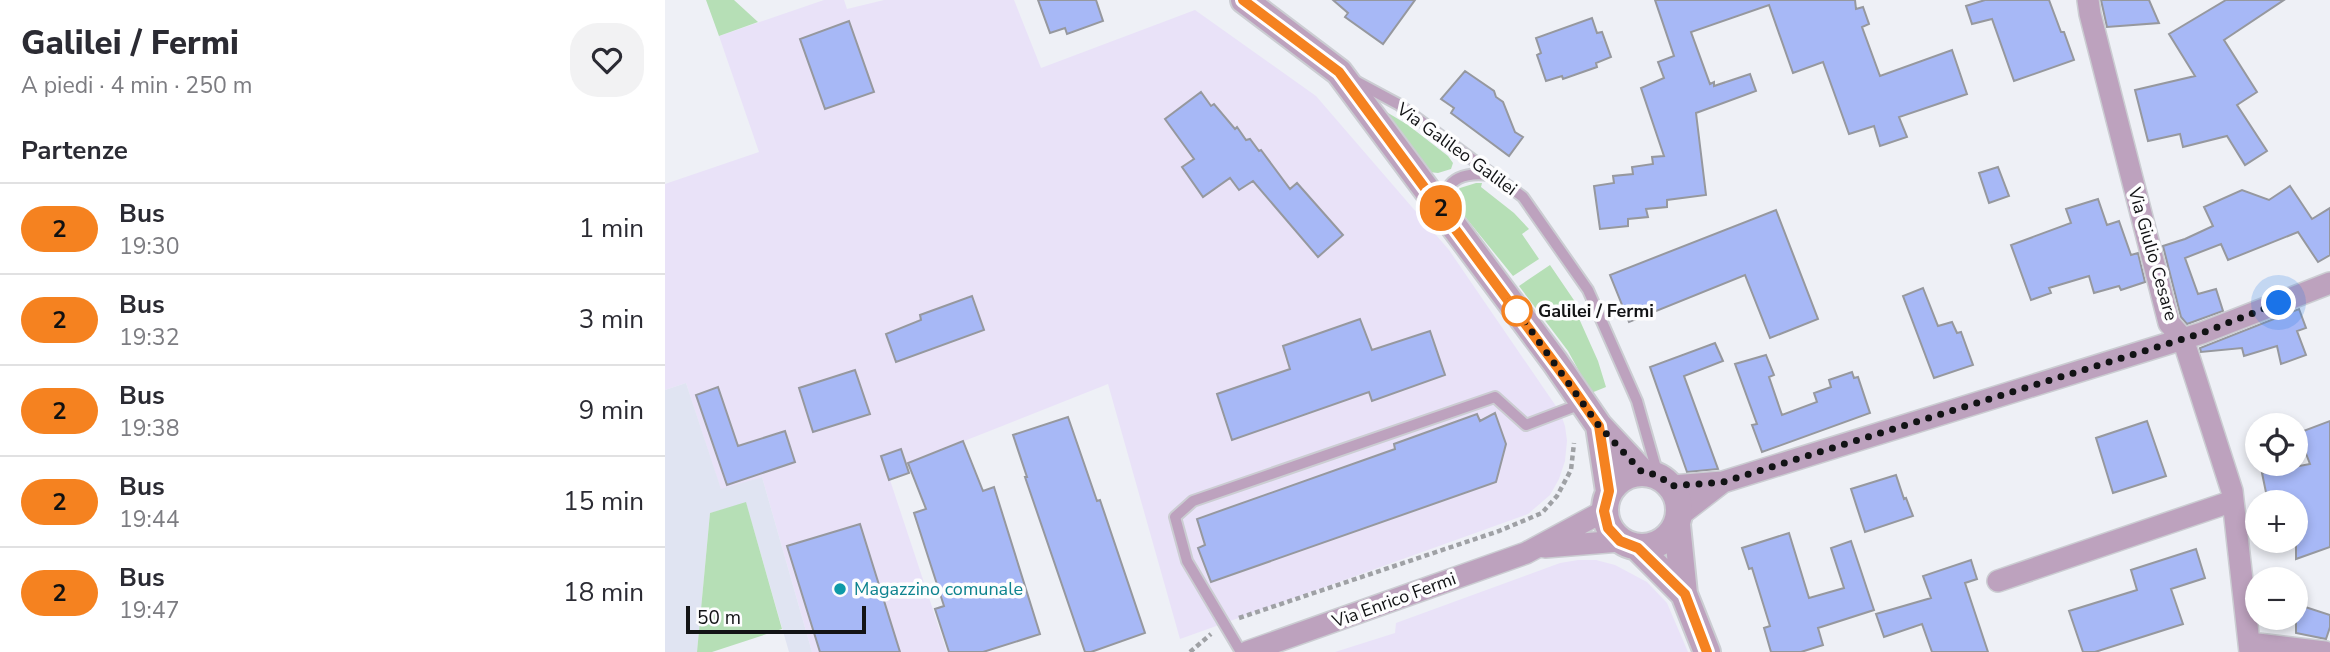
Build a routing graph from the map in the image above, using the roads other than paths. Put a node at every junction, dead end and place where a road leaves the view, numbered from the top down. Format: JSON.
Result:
{"nodes":[{"id":1,"x":1244,"y":0,"type":"edge"},
{"id":2,"x":2088,"y":0,"type":"edge"},
{"id":3,"x":1339,"y":72,"type":"junction"},
{"id":4,"x":1494,"y":176,"type":"junction"},
{"id":5,"x":1450,"y":220,"type":"junction"},
{"id":6,"x":2330,"y":283,"type":"edge"},
{"id":7,"x":2183,"y":339,"type":"junction"},
{"id":8,"x":1584,"y":403,"type":"junction"},
{"id":9,"x":1599,"y":426,"type":"junction"},
{"id":10,"x":1657,"y":478,"type":"junction"},
{"id":11,"x":1723,"y":482,"type":"junction"},
{"id":12,"x":1607,"y":501,"type":"junction"},
{"id":13,"x":2233,"y":501,"type":"junction"},
{"id":14,"x":1678,"y":521,"type":"junction"},
{"id":15,"x":1629,"y":545,"type":"junction"},
{"id":16,"x":1540,"y":547,"type":"junction"},
{"id":17,"x":1998,"y":581,"type":"dead end"},
{"id":18,"x":1685,"y":594,"type":"junction"},
{"id":19,"x":2249,"y":647,"type":"edge"},
{"id":20,"x":1241,"y":652,"type":"edge"},
{"id":21,"x":1248,"y":652,"type":"edge"},
{"id":22,"x":1707,"y":652,"type":"edge"},
{"id":23,"x":2325,"y":652,"type":"edge"}],
"edges":[{"from":1,"to":3,"type":"street","name":"Via Galileo Galilei"},
{"from":2,"to":7,"type":"street","name":"Via Giulio Cesare"},
{"from":3,"to":4,"type":"lane","name":"Via Galileo Galilei"},
{"from":3,"to":5,"type":"street","name":"Via Galileo Galilei"},
{"from":4,"to":5,"type":"lane"},
{"from":4,"to":10,"type":"lane","name":"Via Galileo Galilei"},
{"from":5,"to":8,"type":"street","name":"Via Galileo Galilei"},
{"from":6,"to":7,"type":"street"},
{"from":7,"to":11,"type":"street"},
{"from":7,"to":13,"type":"street","name":"Via Giulio Cesare"},
{"from":8,"to":9,"type":"street","name":"Via Galileo Galilei"},
{"from":8,"to":20,"type":"lane"},
{"from":9,"to":10,"type":"street","name":"Via Galileo Galilei"},
{"from":9,"to":12,"type":"street","name":"Via Galileo Galilei"},
{"from":10,"to":11,"type":"street"},
{"from":10,"to":12,"type":"street"},
{"from":10,"to":14,"type":"street"},
{"from":11,"to":14,"type":"street"},
{"from":12,"to":15,"type":"street"},
{"from":12,"to":16,"type":"street","name":"Via Enrico Fermi"},
{"from":13,"to":17,"type":"street"},
{"from":13,"to":19,"type":"street","name":"Via Giulio Cesare"},
{"from":14,"to":15,"type":"street"},
{"from":14,"to":18,"type":"street"},
{"from":15,"to":16,"type":"street","name":"Via Enrico Fermi"},
{"from":15,"to":18,"type":"street"},
{"from":16,"to":21,"type":"street","name":"Via Enrico Fermi"},
{"from":18,"to":22,"type":"street"},
{"from":19,"to":23,"type":"street"}]}
